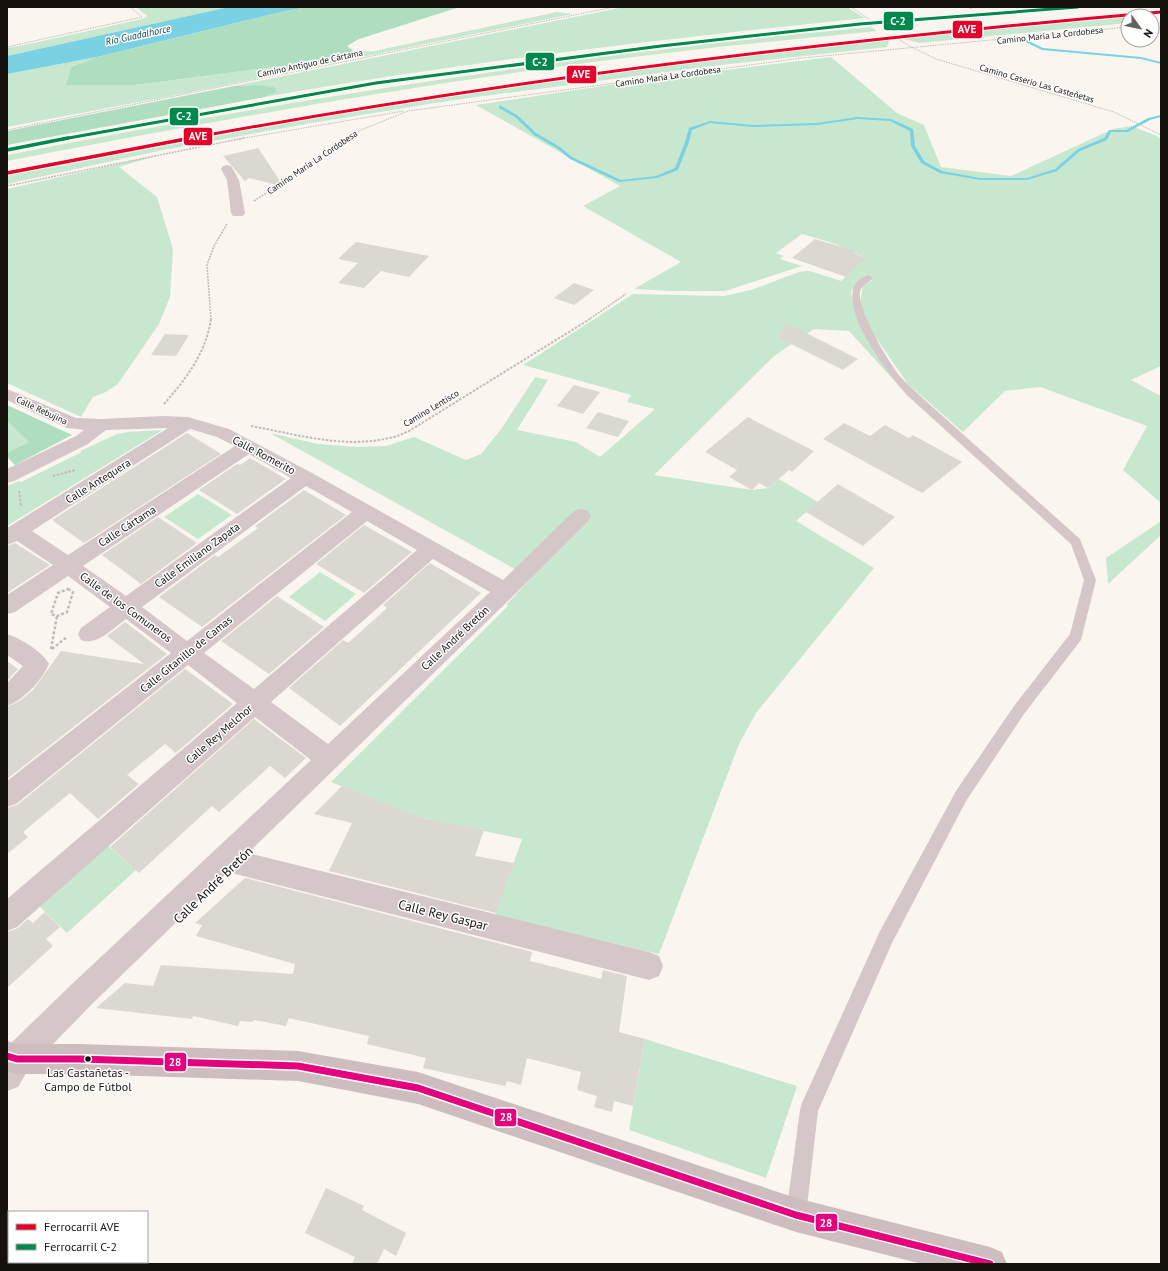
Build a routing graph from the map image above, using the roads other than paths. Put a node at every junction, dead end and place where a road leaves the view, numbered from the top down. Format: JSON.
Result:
{"nodes":[{"id":1,"x":227,"y":169,"type":"dead end"},
{"id":2,"x":238,"y":213,"type":"road end"},
{"id":3,"x":869,"y":278,"type":"dead end"},
{"id":4,"x":7,"y":394,"type":"edge"},
{"id":5,"x":188,"y":423,"type":"junction"},
{"id":6,"x":102,"y":425,"type":"junction"},
{"id":7,"x":248,"y":446,"type":"junction"},
{"id":8,"x":306,"y":477,"type":"junction"},
{"id":9,"x":13,"y":484,"type":"edge"},
{"id":10,"x":365,"y":512,"type":"junction"},
{"id":11,"x":581,"y":516,"type":"dead end"},
{"id":12,"x":12,"y":534,"type":"edge"},
{"id":13,"x":431,"y":550,"type":"junction"},
{"id":14,"x":68,"y":565,"type":"junction"},
{"id":15,"x":505,"y":591,"type":"junction"},
{"id":16,"x":7,"y":606,"type":"edge"},
{"id":17,"x":126,"y":607,"type":"junction"},
{"id":18,"x":89,"y":634,"type":"dead end"},
{"id":19,"x":7,"y":643,"type":"edge"},
{"id":20,"x":188,"y":654,"type":"junction"},
{"id":21,"x":7,"y":696,"type":"edge"},
{"id":22,"x":255,"y":703,"type":"junction"},
{"id":23,"x":328,"y":758,"type":"junction"},
{"id":24,"x":7,"y":796,"type":"edge"},
{"id":25,"x":237,"y":863,"type":"junction"},
{"id":26,"x":7,"y":917,"type":"edge"},
{"id":27,"x":649,"y":966,"type":"dead end"},
{"id":28,"x":82,"y":994,"type":"junction"},
{"id":29,"x":10,"y":1064,"type":"edge"},
{"id":30,"x":796,"y":1215,"type":"junction"},
{"id":31,"x":990,"y":1264,"type":"edge"}],
"edges":[{"from":1,"to":2,"type":"street"},
{"from":3,"to":30,"type":"lane"},
{"from":4,"to":6,"type":"street","name":"Calle Rebujina"},
{"from":5,"to":6,"type":"street","name":"Calle Romerito"},
{"from":5,"to":7,"type":"street","name":"Calle Romerito"},
{"from":5,"to":12,"type":"street","name":"Calle Antequera"},
{"from":6,"to":9,"type":"street"},
{"from":7,"to":8,"type":"street","name":"Calle Romerito"},
{"from":7,"to":14,"type":"street","name":"Calle Cártama"},
{"from":8,"to":10,"type":"street","name":"Calle Romerito"},
{"from":8,"to":17,"type":"street","name":"Calle Emiliano Zapata"},
{"from":10,"to":13,"type":"street","name":"Calle Romerito"},
{"from":10,"to":20,"type":"street","name":"Calle Gitanillo de Camas"},
{"from":11,"to":15,"type":"street","name":"Calle André Bretón"},
{"from":12,"to":14,"type":"street","name":"Calle de los Comuneros"},
{"from":13,"to":15,"type":"street","name":"Calle Romerito"},
{"from":13,"to":22,"type":"street","name":"Calle Rey Melchor"},
{"from":14,"to":16,"type":"street","name":"Calle Cártama"},
{"from":14,"to":17,"type":"street","name":"Calle de los Comuneros"},
{"from":15,"to":23,"type":"street","name":"Calle André Bretón"},
{"from":17,"to":18,"type":"street","name":"Calle Emiliano Zapata"},
{"from":17,"to":20,"type":"street","name":"Calle de los Comuneros"},
{"from":19,"to":21,"type":"street"},
{"from":20,"to":22,"type":"street","name":"Calle de los Comuneros"},
{"from":20,"to":24,"type":"street","name":"Calle Gitanillo de Camas"},
{"from":22,"to":23,"type":"street","name":"Calle de los Comuneros"},
{"from":22,"to":26,"type":"street","name":"Calle Rey Melchor"},
{"from":23,"to":25,"type":"street","name":"Calle André Bretón"},
{"from":23,"to":28,"type":"street","name":"Calle André Bretón"},
{"from":25,"to":27,"type":"street","name":"Calle Rey Gaspar"},
{"from":25,"to":28,"type":"street","name":"Calle André Bretón"},
{"from":28,"to":29,"type":"street","name":"Calle André Bretón"},
{"from":29,"to":30,"type":"street"},
{"from":30,"to":31,"type":"street"}]}
